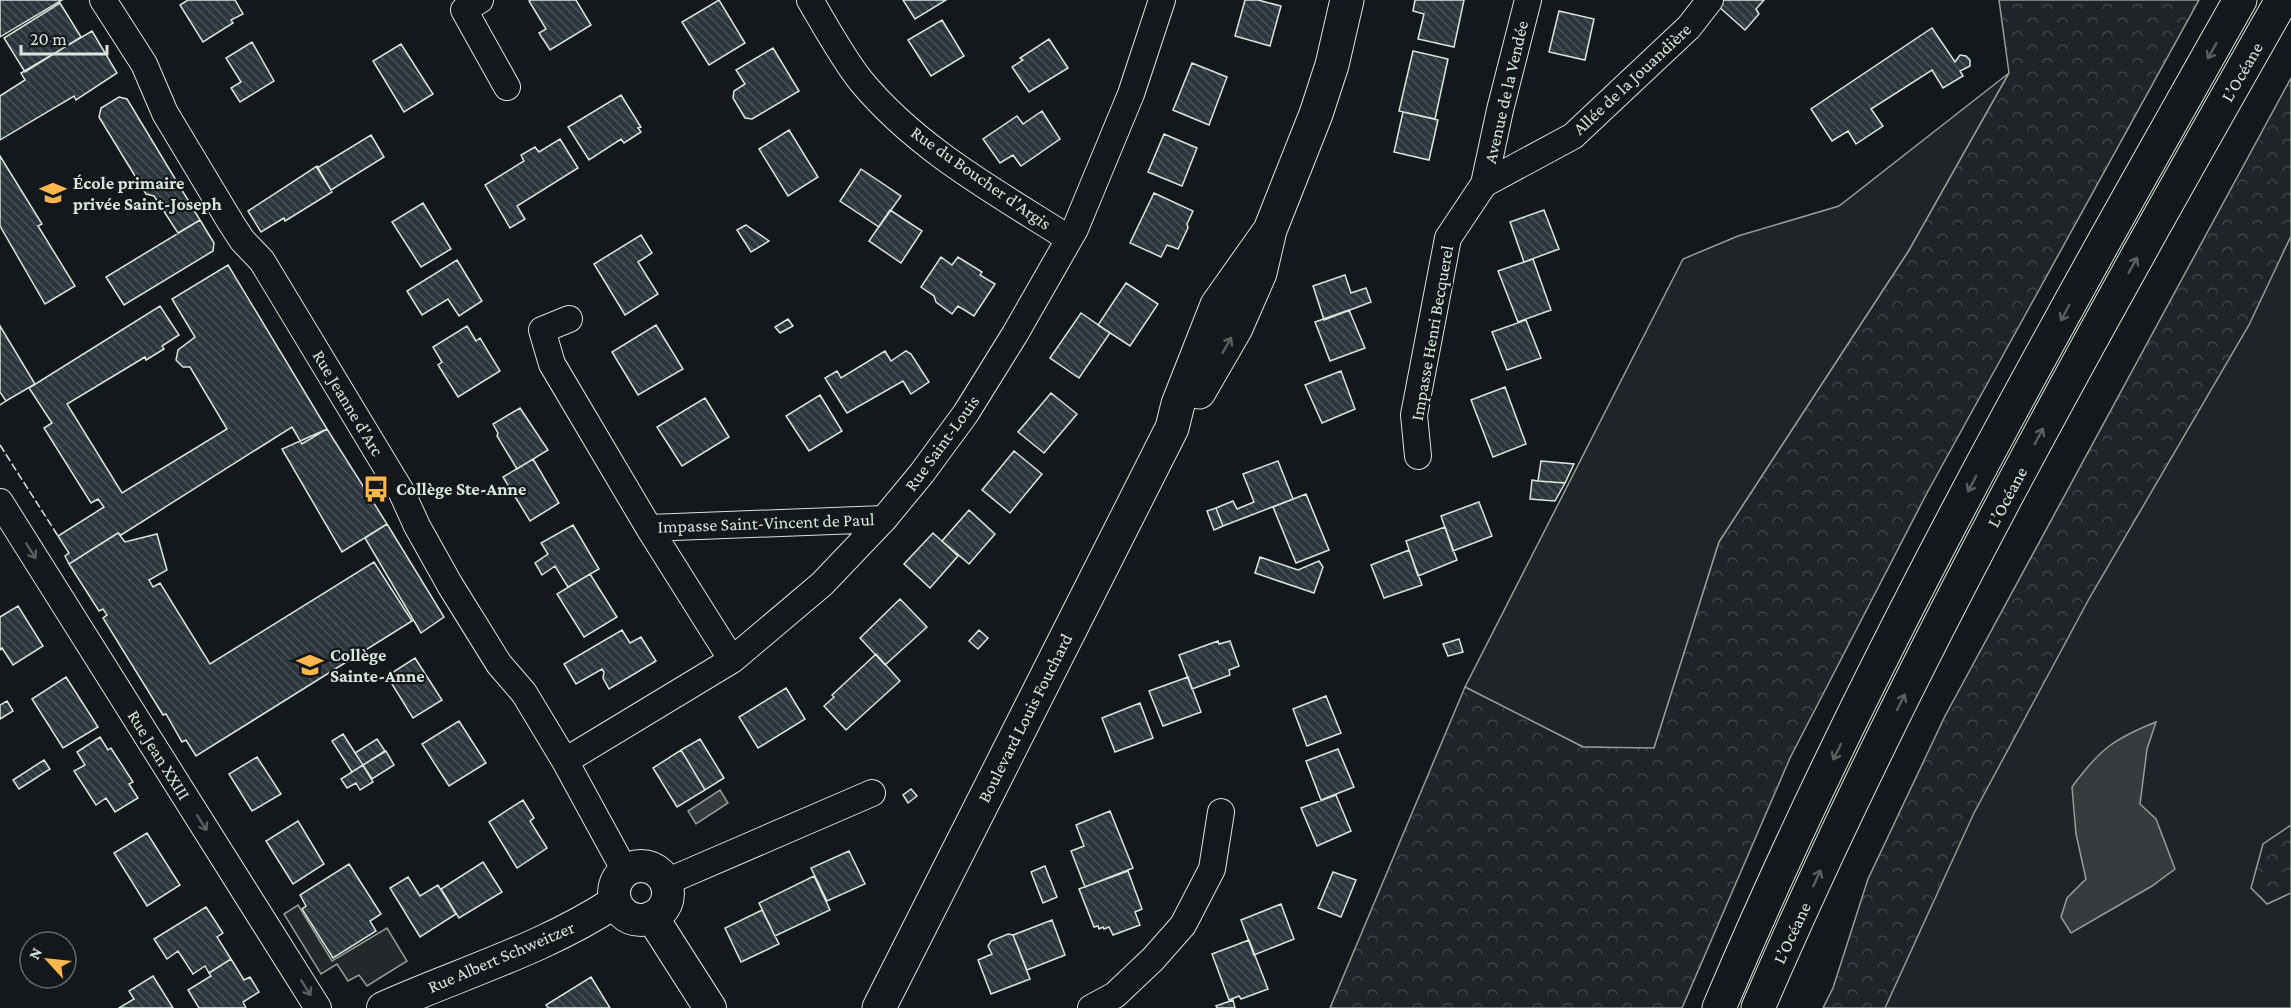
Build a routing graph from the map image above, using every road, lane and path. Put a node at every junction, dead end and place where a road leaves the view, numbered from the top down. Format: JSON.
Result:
{"nodes":[{"id":1,"x":103,"y":0,"type":"edge"},
{"id":2,"x":480,"y":0,"type":"edge"},
{"id":3,"x":810,"y":0,"type":"edge"},
{"id":4,"x":1162,"y":0,"type":"edge"},
{"id":5,"x":1347,"y":0,"type":"edge"},
{"id":6,"x":1528,"y":0,"type":"edge"},
{"id":7,"x":1710,"y":0,"type":"edge"},
{"id":8,"x":2240,"y":0,"type":"edge"},
{"id":9,"x":2282,"y":0,"type":"edge"},
{"id":10,"x":507,"y":87,"type":"dead end"},
{"id":11,"x":1484,"y":184,"type":"junction"},
{"id":12,"x":1068,"y":238,"type":"junction"},
{"id":13,"x":568,"y":319,"type":"dead end"},
{"id":14,"x":1418,"y":456,"type":"dead end"},
{"id":15,"x":0,"y":502,"type":"edge"},
{"id":16,"x":884,"y":519,"type":"junction"},
{"id":17,"x":649,"y":528,"type":"junction"},
{"id":18,"x":732,"y":660,"type":"junction"},
{"id":19,"x":565,"y":761,"type":"junction"},
{"id":20,"x":872,"y":793,"type":"dead end"},
{"id":21,"x":1221,"y":812,"type":"dead end"},
{"id":22,"x":625,"y":871,"type":"junction"},
{"id":23,"x":666,"y":882,"type":"junction"},
{"id":24,"x":615,"y":902,"type":"junction"},
{"id":25,"x":652,"y":917,"type":"junction"},
{"id":26,"x":318,"y":1008,"type":"edge"},
{"id":27,"x":383,"y":1008,"type":"edge"},
{"id":28,"x":710,"y":1008,"type":"edge"},
{"id":29,"x":879,"y":1008,"type":"edge"},
{"id":30,"x":1091,"y":1008,"type":"edge"},
{"id":31,"x":1719,"y":1008,"type":"edge"},
{"id":32,"x":1758,"y":1008,"type":"edge"}],
"edges":[{"from":1,"to":19,"type":"street","name":"Rue Jeanne d'Arc"},
{"from":2,"to":10,"type":"street"},
{"from":3,"to":12,"type":"street","name":"Rue du Boucher d'Argis"},
{"from":4,"to":12,"type":"street","name":"Rue Saint-Louis"},
{"from":5,"to":29,"type":"main road","name":"Boulevard Louis Fouchard"},
{"from":6,"to":11,"type":"street","name":"Avenue de la Vendée"},
{"from":7,"to":11,"type":"street","name":"Allée de la Jouandière"},
{"from":8,"to":31,"type":"main road","name":"L’Océane","one_way":true},
{"from":32,"to":9,"type":"main road","name":"L’Océane","one_way":true},
{"from":11,"to":14,"type":"street","name":"Impasse Henri Becquerel"},
{"from":12,"to":16,"type":"street","name":"Rue Saint-Louis"},
{"from":13,"to":17,"type":"street","name":"Impasse Saint-Vincent de Paul"},
{"from":15,"to":26,"type":"street","name":"Rue Jean XXIII","one_way":true},
{"from":16,"to":17,"type":"street","name":"Impasse Saint-Vincent de Paul"},
{"from":16,"to":18,"type":"street","name":"Rue Saint-Louis"},
{"from":17,"to":18,"type":"street","name":"Impasse Saint-Vincent de Paul"},
{"from":18,"to":19,"type":"street","name":"Rue Saint-Louis"},
{"from":19,"to":22,"type":"street","name":"Rue Jeanne d'Arc"},
{"from":20,"to":23,"type":"street"},
{"from":21,"to":30,"type":"street"},
{"from":22,"to":23,"type":"street"},
{"from":22,"to":24,"type":"street"},
{"from":23,"to":25,"type":"street"},
{"from":24,"to":25,"type":"street"},
{"from":24,"to":27,"type":"street","name":"Rue Albert Schweitzer"},
{"from":25,"to":28,"type":"street"}]}
